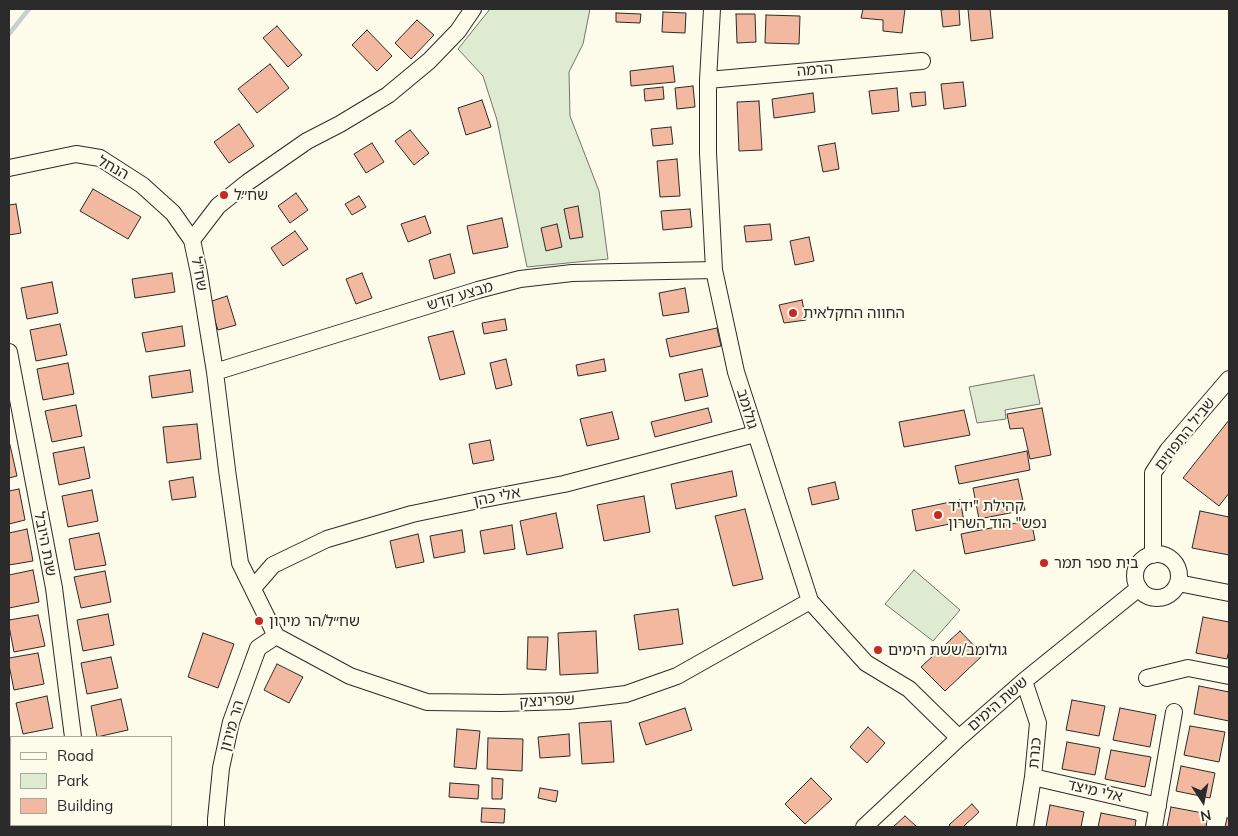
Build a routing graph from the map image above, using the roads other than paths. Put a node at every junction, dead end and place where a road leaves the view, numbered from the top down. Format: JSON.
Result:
{"nodes":[{"id":1,"x":473,"y":9,"type":"edge"},
{"id":2,"x":712,"y":9,"type":"edge"},
{"id":3,"x":922,"y":61,"type":"dead end"},
{"id":4,"x":708,"y":80,"type":"junction"},
{"id":5,"x":9,"y":168,"type":"edge"},
{"id":6,"x":192,"y":240,"type":"junction"},
{"id":7,"x":714,"y":270,"type":"junction"},
{"id":8,"x":9,"y":352,"type":"edge"},
{"id":9,"x":215,"y":372,"type":"junction"},
{"id":10,"x":1229,"y":379,"type":"edge"},
{"id":11,"x":755,"y":434,"type":"junction"},
{"id":12,"x":1153,"y":555,"type":"junction"},
{"id":13,"x":1178,"y":583,"type":"junction"},
{"id":14,"x":252,"y":588,"type":"junction"},
{"id":15,"x":1139,"y":588,"type":"junction"},
{"id":16,"x":1229,"y":593,"type":"edge"},
{"id":17,"x":810,"y":601,"type":"junction"},
{"id":18,"x":276,"y":636,"type":"junction"},
{"id":19,"x":1229,"y":676,"type":"edge"},
{"id":20,"x":1146,"y":678,"type":"dead end"},
{"id":21,"x":1024,"y":681,"type":"junction"},
{"id":22,"x":1174,"y":712,"type":"dead end"},
{"id":23,"x":73,"y":736,"type":"edge"},
{"id":24,"x":959,"y":738,"type":"junction"},
{"id":25,"x":1033,"y":777,"type":"junction"},
{"id":26,"x":1158,"y":806,"type":"junction"},
{"id":27,"x":216,"y":827,"type":"edge"},
{"id":28,"x":864,"y":827,"type":"edge"},
{"id":29,"x":1025,"y":827,"type":"edge"},
{"id":30,"x":1154,"y":827,"type":"edge"}],
"edges":[{"from":1,"to":6,"type":"street","name":"שח\"ל"},
{"from":2,"to":4,"type":"street","name":"גולומב"},
{"from":3,"to":4,"type":"street","name":"הרמה"},
{"from":4,"to":7,"type":"street","name":"גולומב"},
{"from":5,"to":6,"type":"street","name":"הנחל"},
{"from":6,"to":9,"type":"street","name":"שח\"ל"},
{"from":7,"to":9,"type":"street","name":"מבצע קדש"},
{"from":7,"to":11,"type":"street","name":"גולומב"},
{"from":8,"to":23,"type":"street","name":"שנת היובל"},
{"from":9,"to":14,"type":"street","name":"שח\"ל"},
{"from":10,"to":12,"type":"street","name":"שביל התפוזים"},
{"from":11,"to":14,"type":"street","name":"אלי כהן"},
{"from":11,"to":17,"type":"street","name":"גולומב"},
{"from":12,"to":13,"type":"street"},
{"from":12,"to":15,"type":"street"},
{"from":13,"to":15,"type":"street"},
{"from":13,"to":16,"type":"street"},
{"from":14,"to":18,"type":"street","name":"שח\"ל"},
{"from":15,"to":21,"type":"street","name":"ששת הימים"},
{"from":17,"to":18,"type":"street","name":"שפרינצק"},
{"from":17,"to":24,"type":"street","name":"גולומב"},
{"from":18,"to":27,"type":"street","name":"הר מירון"},
{"from":19,"to":20,"type":"street"},
{"from":21,"to":24,"type":"street","name":"ששת הימים"},
{"from":21,"to":25,"type":"street","name":"כנרת"},
{"from":22,"to":26,"type":"street"},
{"from":24,"to":28,"type":"street","name":"ששת הימים"},
{"from":25,"to":26,"type":"street","name":"אלי מיצד"},
{"from":25,"to":29,"type":"street","name":"כנרת"},
{"from":26,"to":30,"type":"street"}]}
